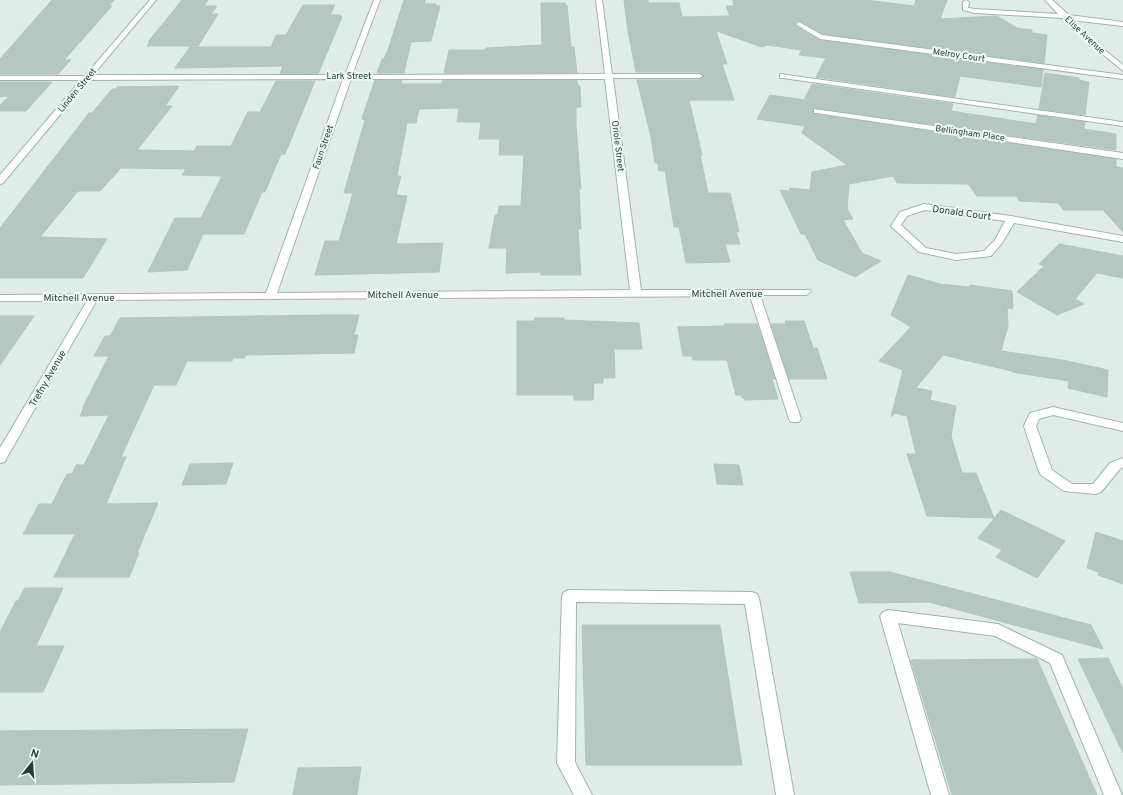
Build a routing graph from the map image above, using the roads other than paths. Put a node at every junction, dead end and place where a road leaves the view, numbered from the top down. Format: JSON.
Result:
{"nodes":[{"id":1,"x":153,"y":0,"type":"edge"},
{"id":2,"x":377,"y":0,"type":"edge"},
{"id":3,"x":599,"y":0,"type":"edge"},
{"id":4,"x":1048,"y":0,"type":"edge"},
{"id":5,"x":966,"y":2,"type":"dead end"},
{"id":6,"x":1067,"y":17,"type":"junction"},
{"id":7,"x":799,"y":24,"type":"dead end"},
{"id":8,"x":1123,"y":24,"type":"edge"},
{"id":9,"x":1123,"y":69,"type":"edge"},
{"id":10,"x":348,"y":76,"type":"junction"},
{"id":11,"x":609,"y":76,"type":"junction"},
{"id":12,"x":698,"y":76,"type":"dead end"},
{"id":13,"x":783,"y":76,"type":"dead end"},
{"id":14,"x":1123,"y":77,"type":"edge"},
{"id":15,"x":0,"y":78,"type":"edge"},
{"id":16,"x":88,"y":78,"type":"junction"},
{"id":17,"x":817,"y":110,"type":"dead end"},
{"id":18,"x":1123,"y":124,"type":"edge"},
{"id":19,"x":1123,"y":156,"type":"edge"},
{"id":20,"x":0,"y":181,"type":"edge"},
{"id":21,"x":1011,"y":219,"type":"junction"},
{"id":22,"x":1123,"y":238,"type":"edge"},
{"id":23,"x":754,"y":292,"type":"junction"},
{"id":24,"x":806,"y":292,"type":"dead end"},
{"id":25,"x":636,"y":293,"type":"junction"},
{"id":26,"x":271,"y":295,"type":"junction"},
{"id":27,"x":94,"y":297,"type":"junction"},
{"id":28,"x":0,"y":298,"type":"edge"},
{"id":29,"x":795,"y":419,"type":"dead end"},
{"id":30,"x":1123,"y":427,"type":"edge"},
{"id":31,"x":0,"y":459,"type":"edge"},
{"id":32,"x":1123,"y":462,"type":"edge"},
{"id":33,"x":583,"y":795,"type":"edge"},
{"id":34,"x":785,"y":795,"type":"edge"},
{"id":35,"x":940,"y":795,"type":"edge"},
{"id":36,"x":1113,"y":795,"type":"edge"}],
"edges":[{"from":1,"to":16,"type":"street","name":"Linden Street"},
{"from":2,"to":10,"type":"street","name":"Faun Street"},
{"from":3,"to":11,"type":"street","name":"Oriole Street"},
{"from":4,"to":6,"type":"street","name":"Elise Avenue"},
{"from":5,"to":6,"type":"street"},
{"from":6,"to":8,"type":"street"},
{"from":6,"to":9,"type":"street","name":"Elise Avenue"},
{"from":7,"to":14,"type":"street","name":"Melroy Court"},
{"from":10,"to":11,"type":"street","name":"Lark Street"},
{"from":10,"to":16,"type":"street","name":"Lark Street"},
{"from":10,"to":26,"type":"street","name":"Faun Street"},
{"from":11,"to":12,"type":"street","name":"Lark Street"},
{"from":11,"to":25,"type":"street","name":"Oriole Street"},
{"from":13,"to":18,"type":"street"},
{"from":15,"to":16,"type":"street","name":"Lark Street"},
{"from":16,"to":20,"type":"street","name":"Linden Street"},
{"from":17,"to":19,"type":"street","name":"Bellingham Place"},
{"from":21,"to":21,"type":"street","name":"Donald Court"},
{"from":21,"to":22,"type":"street","name":"Donald Court"},
{"from":23,"to":24,"type":"street","name":"Mitchell Avenue"},
{"from":23,"to":25,"type":"street","name":"Mitchell Avenue"},
{"from":23,"to":29,"type":"street"},
{"from":25,"to":26,"type":"street","name":"Mitchell Avenue"},
{"from":26,"to":27,"type":"street","name":"Mitchell Avenue"},
{"from":27,"to":28,"type":"street","name":"Mitchell Avenue"},
{"from":27,"to":31,"type":"street","name":"Trefny Avenue"},
{"from":30,"to":32,"type":"street"},
{"from":33,"to":34,"type":"street"},
{"from":35,"to":36,"type":"street"}]}
